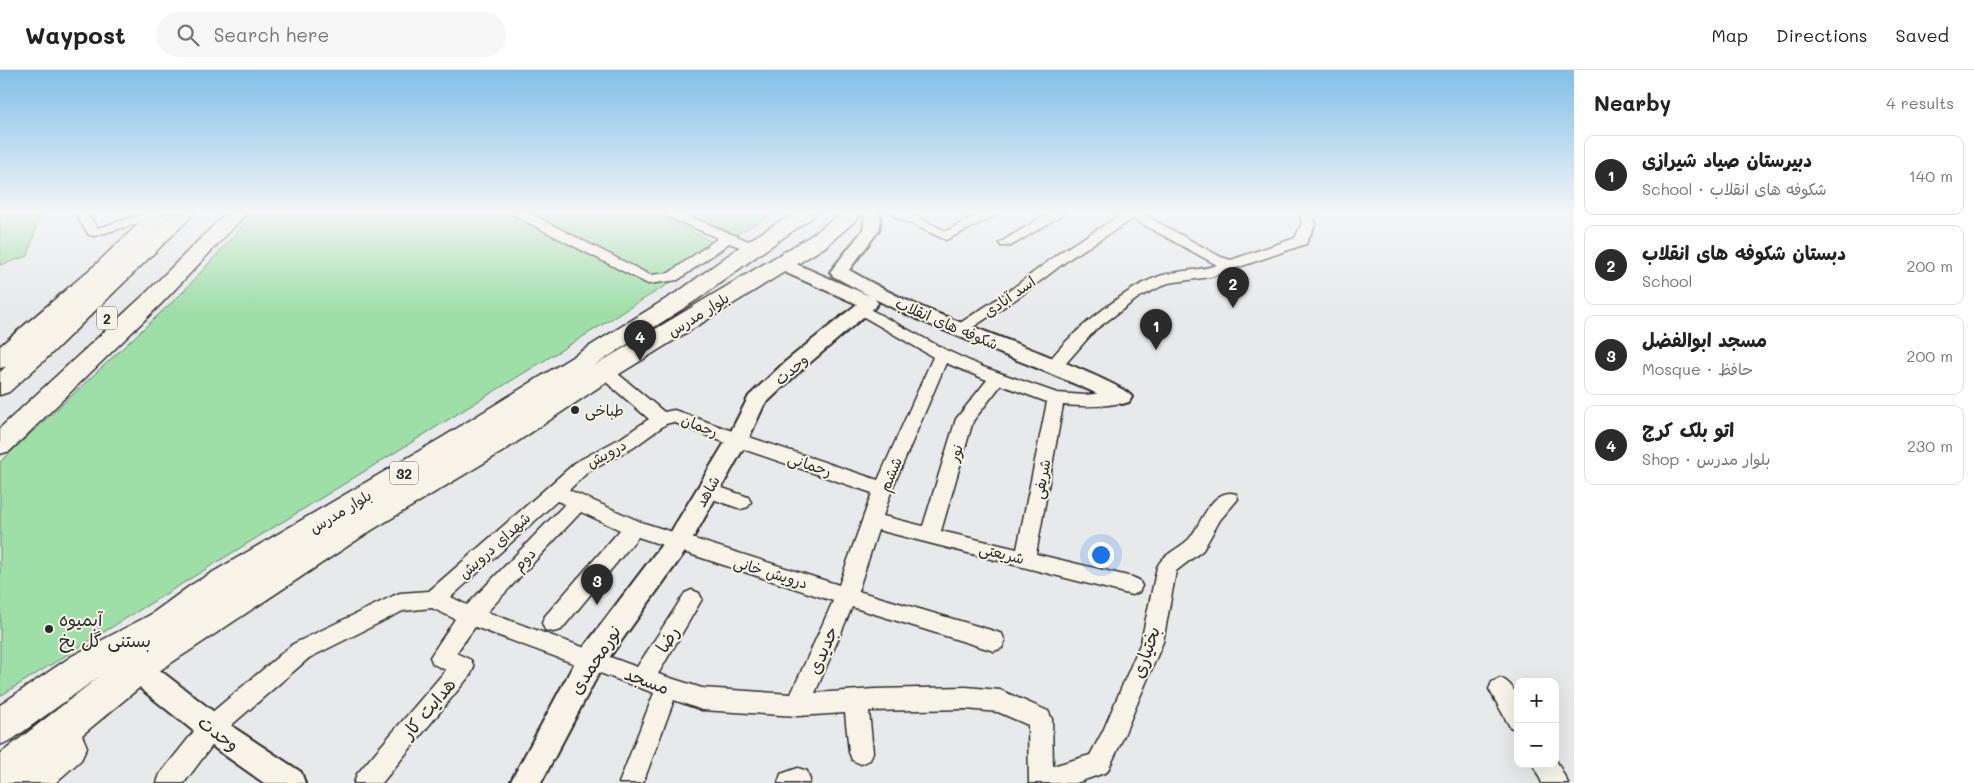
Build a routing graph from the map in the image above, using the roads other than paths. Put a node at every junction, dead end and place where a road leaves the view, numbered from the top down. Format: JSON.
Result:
{"nodes":[{"id":1,"x":121,"y":246,"type":"edge"},
{"id":2,"x":125,"y":246,"type":"edge"},
{"id":3,"x":150,"y":246,"type":"edge"},
{"id":4,"x":179,"y":246,"type":"edge"},
{"id":5,"x":205,"y":246,"type":"edge"},
{"id":6,"x":584,"y":246,"type":"edge"},
{"id":7,"x":733,"y":246,"type":"edge"},
{"id":8,"x":737,"y":246,"type":"edge"},
{"id":9,"x":810,"y":246,"type":"edge"},
{"id":10,"x":859,"y":246,"type":"edge"},
{"id":11,"x":1079,"y":246,"type":"edge"},
{"id":12,"x":1192,"y":246,"type":"edge"},
{"id":13,"x":1286,"y":246,"type":"edge"},
{"id":14,"x":781,"y":264,"type":"junction"},
{"id":15,"x":1231,"y":265,"type":"junction"},
{"id":16,"x":866,"y":306,"type":"junction"},
{"id":17,"x":959,"y":330,"type":"junction"},
{"id":18,"x":0,"y":351,"type":"edge"},
{"id":19,"x":942,"y":355,"type":"junction"},
{"id":20,"x":0,"y":360,"type":"edge"},
{"id":21,"x":1054,"y":366,"type":"junction"},
{"id":22,"x":605,"y":372,"type":"junction"},
{"id":23,"x":997,"y":378,"type":"junction"},
{"id":24,"x":0,"y":386,"type":"edge"},
{"id":25,"x":1122,"y":397,"type":"junction"},
{"id":26,"x":1056,"y":399,"type":"junction"},
{"id":27,"x":661,"y":419,"type":"junction"},
{"id":28,"x":0,"y":421,"type":"edge"},
{"id":29,"x":738,"y":440,"type":"junction"},
{"id":30,"x":0,"y":444,"type":"edge"},
{"id":31,"x":883,"y":488,"type":"junction"},
{"id":32,"x":708,"y":490,"type":"junction"},
{"id":33,"x":554,"y":491,"type":"junction"},
{"id":34,"x":1229,"y":499,"type":"dead end"},
{"id":35,"x":579,"y":502,"type":"junction"},
{"id":36,"x":741,"y":502,"type":"dead end"},
{"id":37,"x":871,"y":521,"type":"junction"},
{"id":38,"x":361,"y":522,"type":"junction"},
{"id":39,"x":634,"y":528,"type":"junction"},
{"id":40,"x":930,"y":536,"type":"junction"},
{"id":41,"x":678,"y":542,"type":"junction"},
{"id":42,"x":1025,"y":559,"type":"junction"},
{"id":43,"x":1132,"y":586,"type":"dead end"},
{"id":44,"x":846,"y":596,"type":"junction"},
{"id":45,"x":434,"y":599,"type":"junction"},
{"id":46,"x":692,"y":599,"type":"dead end"},
{"id":47,"x":470,"y":616,"type":"junction"},
{"id":48,"x":553,"y":623,"type":"dead end"},
{"id":49,"x":162,"y":625,"type":"junction"},
{"id":50,"x":994,"y":641,"type":"dead end"},
{"id":51,"x":591,"y":660,"type":"junction"},
{"id":52,"x":642,"y":679,"type":"junction"},
{"id":53,"x":151,"y":680,"type":"junction"},
{"id":54,"x":668,"y":688,"type":"junction"},
{"id":55,"x":1500,"y":689,"type":"dead end"},
{"id":56,"x":856,"y":701,"type":"junction"},
{"id":57,"x":798,"y":705,"type":"junction"},
{"id":58,"x":1514,"y":712,"type":"edge"},
{"id":59,"x":0,"y":727,"type":"edge"},
{"id":60,"x":212,"y":727,"type":"junction"},
{"id":61,"x":861,"y":752,"type":"dead end"},
{"id":62,"x":0,"y":756,"type":"edge"},
{"id":63,"x":1547,"y":768,"type":"edge"},
{"id":64,"x":0,"y":778,"type":"edge"},
{"id":65,"x":25,"y":783,"type":"edge"},
{"id":66,"x":169,"y":783,"type":"edge"},
{"id":67,"x":290,"y":783,"type":"edge"},
{"id":68,"x":366,"y":783,"type":"edge"},
{"id":69,"x":526,"y":783,"type":"edge"},
{"id":70,"x":631,"y":783,"type":"edge"},
{"id":71,"x":1041,"y":783,"type":"edge"},
{"id":72,"x":1556,"y":783,"type":"edge"}],
"edges":[{"from":1,"to":18,"type":"highway"},
{"from":2,"to":20,"type":"highway"},
{"from":3,"to":24,"type":"highway","number":"2"},
{"from":4,"to":28,"type":"highway","number":"2"},
{"from":5,"to":30,"type":"highway"},
{"from":6,"to":7,"type":"street"},
{"from":8,"to":49,"type":"highway","name":"بلوار مدرس","number":"32"},
{"from":9,"to":14,"type":"highway","name":"بلوار مدرس","number":"32"},
{"from":10,"to":17,"type":"street","name":"شکوفه های انقلاب"},
{"from":11,"to":17,"type":"street","name":"اسد آبادی"},
{"from":12,"to":15,"type":"street"},
{"from":13,"to":15,"type":"street"},
{"from":14,"to":16,"type":"street","name":"شکوفه های انقلاب"},
{"from":14,"to":22,"type":"highway","name":"بلوار مدرس","number":"32"},
{"from":15,"to":21,"type":"street"},
{"from":16,"to":19,"type":"street","name":"شکوفه های انقلاب"},
{"from":16,"to":25,"type":"street","name":"شکوفه های انقلاب"},
{"from":16,"to":29,"type":"street","name":"وحدت"},
{"from":17,"to":21,"type":"street","name":"شکوفه های انقلاب"},
{"from":19,"to":23,"type":"street","name":"شکوفه های انقلاب"},
{"from":19,"to":31,"type":"street","name":"ششم"},
{"from":21,"to":25,"type":"street","name":"شکوفه های انقلاب"},
{"from":22,"to":27,"type":"street"},
{"from":22,"to":38,"type":"highway","name":"بلوار مدرس","number":"32"},
{"from":23,"to":26,"type":"street","name":"شکوفه های انقلاب"},
{"from":23,"to":40,"type":"street","name":"نور"},
{"from":25,"to":26,"type":"street","name":"شکوفه های انقلاب"},
{"from":26,"to":42,"type":"street","name":"شریفی"},
{"from":27,"to":29,"type":"street","name":"رحمان"},
{"from":27,"to":33,"type":"street","name":"درویش"},
{"from":29,"to":31,"type":"street","name":"رحمانی"},
{"from":29,"to":32,"type":"street","name":"شاهد"},
{"from":31,"to":37,"type":"street","name":"ششم"},
{"from":32,"to":36,"type":"street"},
{"from":32,"to":41,"type":"street","name":"شاهد"},
{"from":33,"to":35,"type":"street","name":"درویش خانی"},
{"from":33,"to":45,"type":"street","name":"شهدای درویش"},
{"from":34,"to":71,"type":"street","name":"بختیاری"},
{"from":35,"to":39,"type":"street","name":"درویش خانی"},
{"from":35,"to":47,"type":"street","name":"دوم"},
{"from":37,"to":40,"type":"street","name":"شریعتی"},
{"from":37,"to":44,"type":"street","name":"ششم"},
{"from":38,"to":53,"type":"highway"},
{"from":38,"to":64,"type":"highway","number":"32"},
{"from":39,"to":41,"type":"street","name":"درویش خانی"},
{"from":39,"to":48,"type":"street"},
{"from":40,"to":42,"type":"street","name":"شریعتی"},
{"from":41,"to":44,"type":"street","name":"درویش خانی"},
{"from":41,"to":51,"type":"street","name":"نورمحمدی"},
{"from":42,"to":43,"type":"street","name":"شریعتی"},
{"from":44,"to":50,"type":"street","name":"درویش خانی"},
{"from":44,"to":57,"type":"street","name":"جدیدی"},
{"from":45,"to":47,"type":"street","name":"مسجد"},
{"from":45,"to":60,"type":"street"},
{"from":46,"to":52,"type":"street","name":"رضا"},
{"from":47,"to":51,"type":"street","name":"مسجد"},
{"from":47,"to":68,"type":"street","name":"هدایت کار"},
{"from":49,"to":59,"type":"highway","name":"بلوار مدرس","number":"32"},
{"from":49,"to":62,"type":"highway"},
{"from":51,"to":52,"type":"street","name":"مسجد"},
{"from":51,"to":69,"type":"street","name":"نورمحمدی"},
{"from":52,"to":54,"type":"street","name":"مسجد"},
{"from":53,"to":60,"type":"street","name":"وحدت"},
{"from":53,"to":65,"type":"highway"},
{"from":54,"to":57,"type":"street","name":"مسجد"},
{"from":54,"to":70,"type":"street"},
{"from":55,"to":58,"type":"street"},
{"from":56,"to":57,"type":"street","name":"مسجد"},
{"from":56,"to":61,"type":"street"},
{"from":56,"to":71,"type":"street","name":"مسجد"},
{"from":60,"to":66,"type":"street"},
{"from":60,"to":67,"type":"street","name":"وحدت"},
{"from":63,"to":72,"type":"street"}]}
